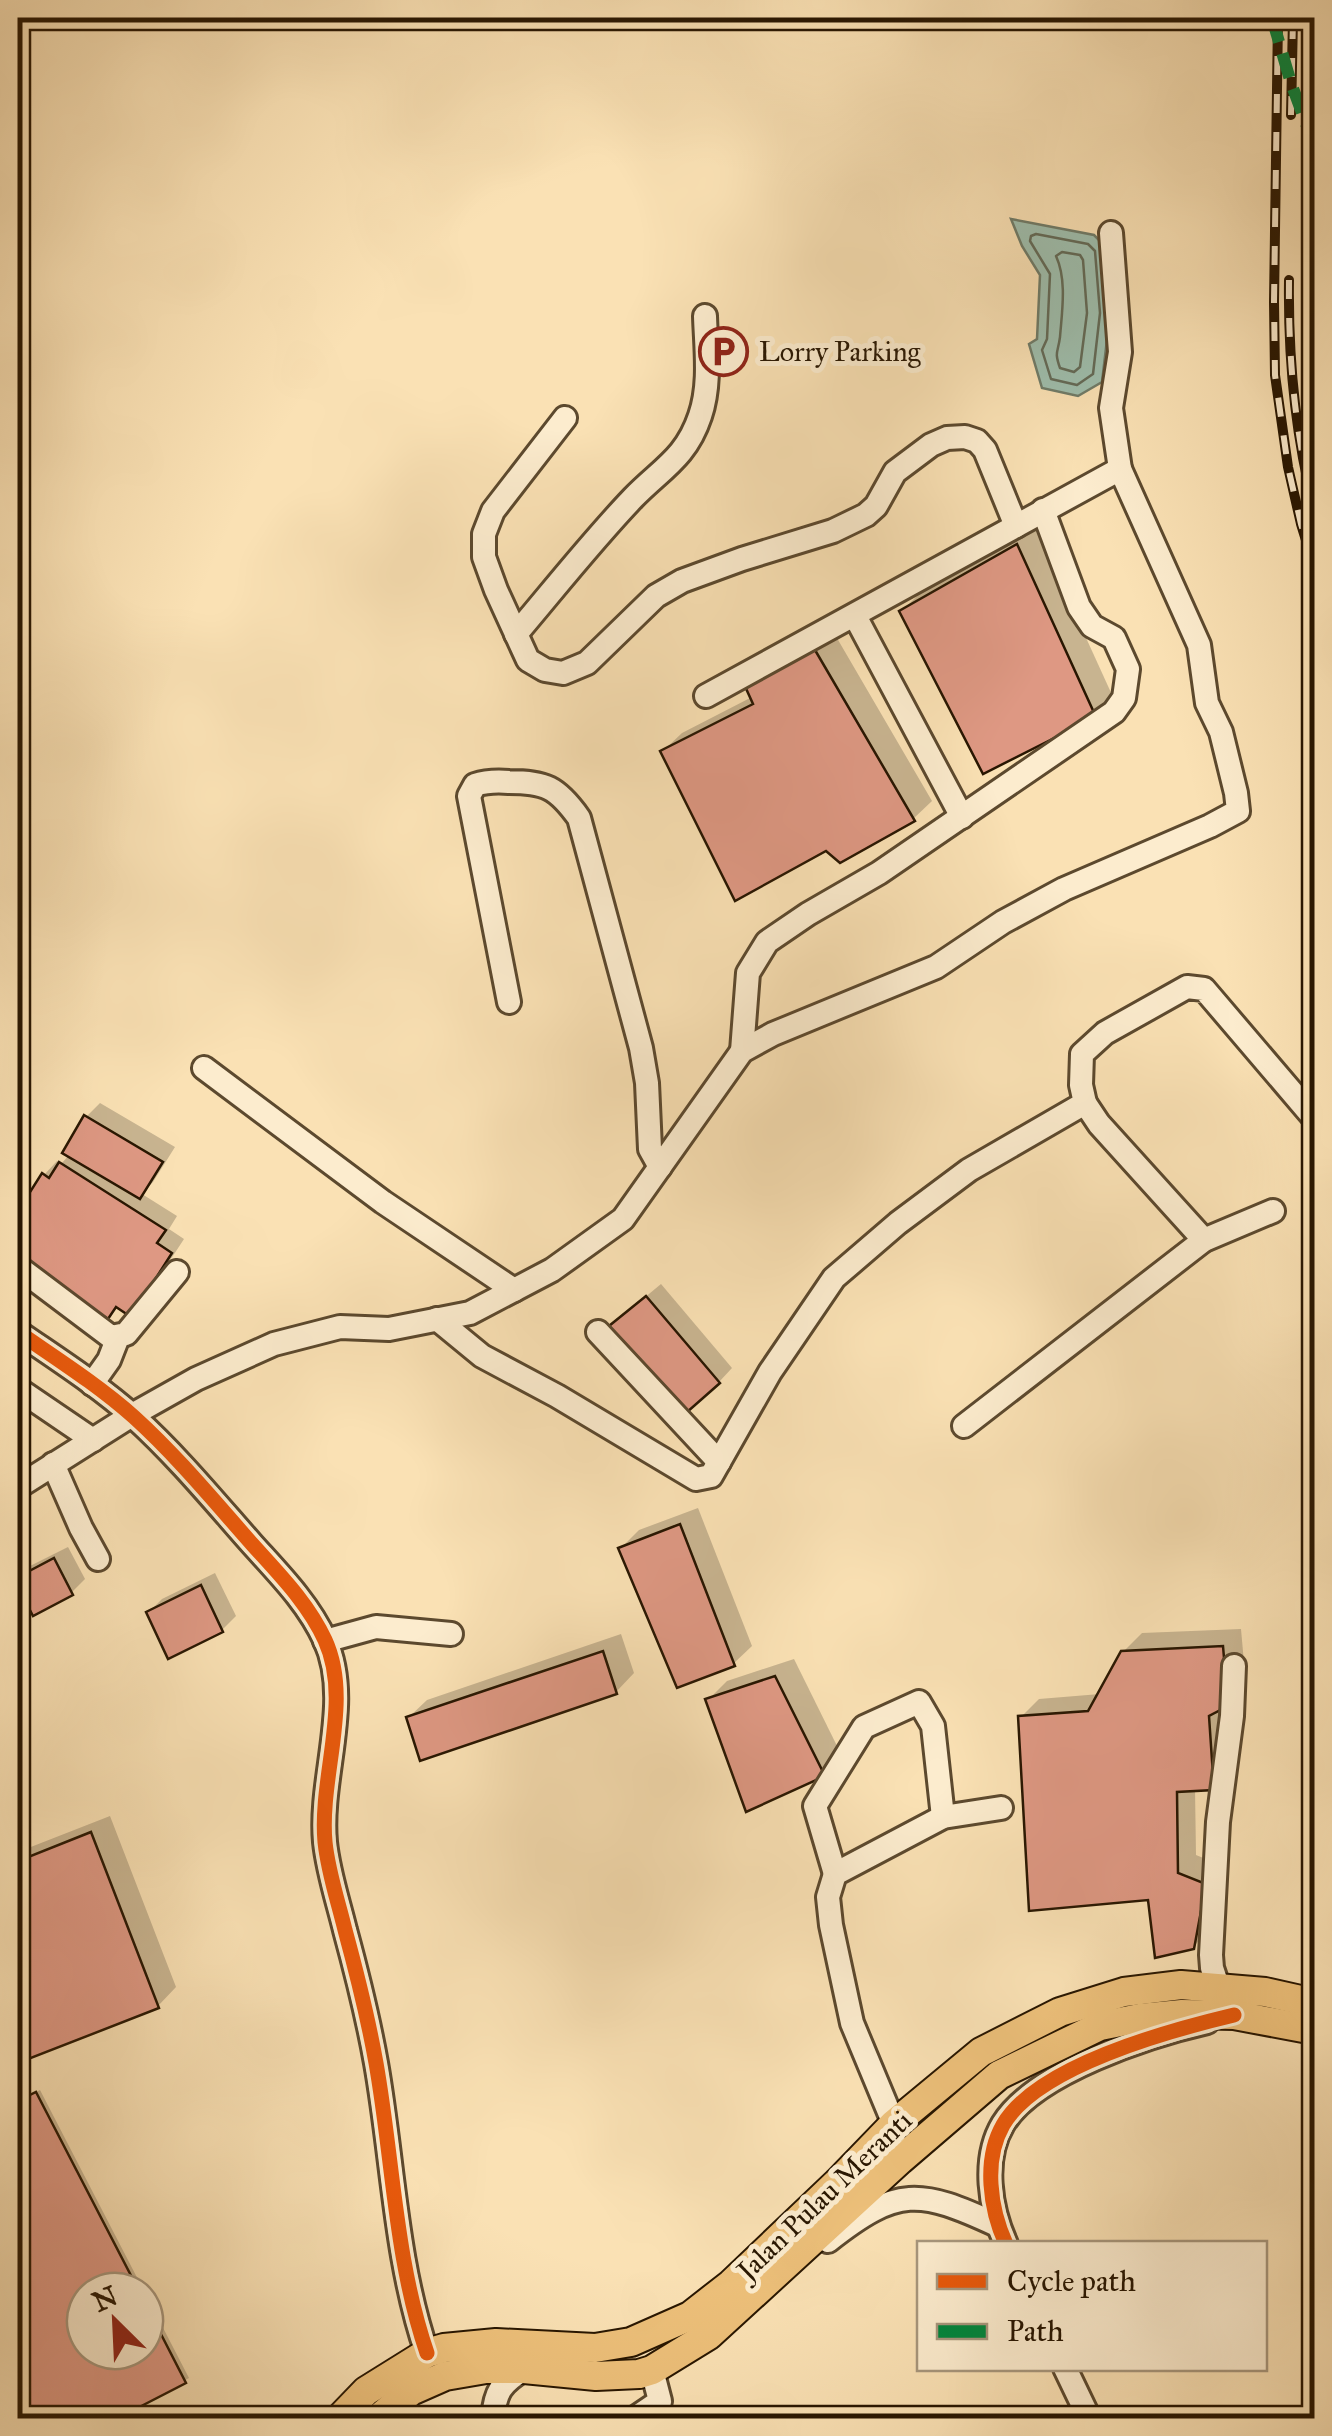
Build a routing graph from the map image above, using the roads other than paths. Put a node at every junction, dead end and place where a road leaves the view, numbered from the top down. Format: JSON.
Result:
{"nodes":[{"id":1,"x":1110,"y":233,"type":"dead end"},
{"id":2,"x":705,"y":316,"type":"dead end"},
{"id":3,"x":565,"y":418,"type":"dead end"},
{"id":4,"x":1120,"y":469,"type":"junction"},
{"id":5,"x":1043,"y":510,"type":"junction"},
{"id":6,"x":1016,"y":526,"type":"junction"},
{"id":7,"x":854,"y":616,"type":"junction"},
{"id":8,"x":516,"y":634,"type":"junction"},
{"id":9,"x":706,"y":696,"type":"dead end"},
{"id":10,"x":962,"y":817,"type":"junction"},
{"id":11,"x":510,"y":1002,"type":"dead end"},
{"id":12,"x":742,"y":1052,"type":"junction"},
{"id":13,"x":204,"y":1068,"type":"dead end"},
{"id":14,"x":1085,"y":1103,"type":"junction"},
{"id":15,"x":1314,"y":1118,"type":"edge"},
{"id":16,"x":660,"y":1167,"type":"junction"},
{"id":17,"x":1272,"y":1211,"type":"dead end"},
{"id":18,"x":1204,"y":1240,"type":"junction"},
{"id":19,"x":18,"y":1267,"type":"edge"},
{"id":20,"x":177,"y":1272,"type":"dead end"},
{"id":21,"x":514,"y":1290,"type":"junction"},
{"id":22,"x":437,"y":1319,"type":"junction"},
{"id":23,"x":18,"y":1332,"type":"edge"},
{"id":24,"x":598,"y":1332,"type":"dead end"},
{"id":25,"x":118,"y":1337,"type":"junction"},
{"id":26,"x":92,"y":1384,"type":"junction"},
{"id":27,"x":18,"y":1388,"type":"edge"},
{"id":28,"x":132,"y":1416,"type":"junction"},
{"id":29,"x":964,"y":1426,"type":"dead end"},
{"id":30,"x":92,"y":1440,"type":"junction"},
{"id":31,"x":719,"y":1462,"type":"junction"},
{"id":32,"x":52,"y":1464,"type":"junction"},
{"id":33,"x":18,"y":1487,"type":"edge"},
{"id":34,"x":98,"y":1560,"type":"dead end"},
{"id":35,"x":451,"y":1634,"type":"dead end"},
{"id":36,"x":325,"y":1641,"type":"junction"},
{"id":37,"x":1234,"y":1666,"type":"dead end"},
{"id":38,"x":1001,"y":1808,"type":"dead end"},
{"id":39,"x":943,"y":1816,"type":"junction"},
{"id":40,"x":835,"y":1874,"type":"junction"},
{"id":41,"x":1218,"y":1986,"type":"junction"},
{"id":42,"x":1314,"y":2003,"type":"edge"},
{"id":43,"x":1234,"y":2016,"type":"junction"},
{"id":44,"x":1314,"y":2030,"type":"edge"},
{"id":45,"x":894,"y":2124,"type":"junction"},
{"id":46,"x":1002,"y":2234,"type":"edge"},
{"id":47,"x":766,"y":2284,"type":"junction"},
{"id":48,"x":427,"y":2352,"type":"junction"},
{"id":49,"x":524,"y":2369,"type":"junction"},
{"id":50,"x":652,"y":2370,"type":"junction"},
{"id":51,"x":1066,"y":2371,"type":"edge"},
{"id":52,"x":340,"y":2418,"type":"edge"},
{"id":53,"x":378,"y":2418,"type":"edge"},
{"id":54,"x":494,"y":2418,"type":"edge"},
{"id":55,"x":635,"y":2418,"type":"edge"},
{"id":56,"x":1089,"y":2418,"type":"edge"}],
"edges":[{"from":1,"to":4,"type":"street"},
{"from":2,"to":8,"type":"street"},
{"from":3,"to":8,"type":"street"},
{"from":4,"to":5,"type":"street"},
{"from":4,"to":12,"type":"street"},
{"from":5,"to":6,"type":"street"},
{"from":5,"to":10,"type":"street"},
{"from":6,"to":7,"type":"street"},
{"from":6,"to":8,"type":"street"},
{"from":7,"to":9,"type":"street"},
{"from":7,"to":10,"type":"street"},
{"from":10,"to":12,"type":"street"},
{"from":11,"to":16,"type":"street"},
{"from":12,"to":16,"type":"street"},
{"from":13,"to":21,"type":"street"},
{"from":14,"to":15,"type":"street"},
{"from":14,"to":18,"type":"street"},
{"from":14,"to":31,"type":"street"},
{"from":16,"to":21,"type":"street"},
{"from":17,"to":18,"type":"street"},
{"from":18,"to":29,"type":"street"},
{"from":19,"to":25,"type":"street"},
{"from":20,"to":25,"type":"street"},
{"from":21,"to":22,"type":"street"},
{"from":22,"to":28,"type":"street"},
{"from":22,"to":31,"type":"street"},
{"from":23,"to":26,"type":"street"},
{"from":24,"to":31,"type":"street"},
{"from":25,"to":26,"type":"street"},
{"from":26,"to":28,"type":"street"},
{"from":27,"to":30,"type":"street"},
{"from":28,"to":30,"type":"street"},
{"from":28,"to":36,"type":"street"},
{"from":30,"to":32,"type":"street"},
{"from":32,"to":33,"type":"street"},
{"from":32,"to":34,"type":"street"},
{"from":35,"to":36,"type":"street"},
{"from":36,"to":48,"type":"street"},
{"from":37,"to":41,"type":"street"},
{"from":38,"to":39,"type":"street"},
{"from":39,"to":40,"type":"street"},
{"from":39,"to":40,"type":"street"},
{"from":40,"to":45,"type":"street"},
{"from":41,"to":42,"type":"main road","name":"Jalan Pulau Meranti"},
{"from":41,"to":45,"type":"main road","name":"Jalan Pulau Meranti"},
{"from":43,"to":44,"type":"main road","name":"Jalan Pulau Meranti"},
{"from":43,"to":46,"type":"street"},
{"from":43,"to":47,"type":"main road","name":"Jalan Pulau Meranti"},
{"from":45,"to":48,"type":"main road","name":"Jalan Pulau Meranti"},
{"from":46,"to":47,"type":"street"},
{"from":47,"to":50,"type":"main road","name":"Jalan Pulau Meranti"},
{"from":48,"to":52,"type":"main road","name":"Jalan Pulau Meranti"},
{"from":49,"to":50,"type":"main road","name":"Jalan Pulau Meranti"},
{"from":49,"to":53,"type":"main road","name":"Jalan Pulau Meranti"},
{"from":49,"to":54,"type":"street"},
{"from":50,"to":55,"type":"street"},
{"from":51,"to":56,"type":"street"}]}
